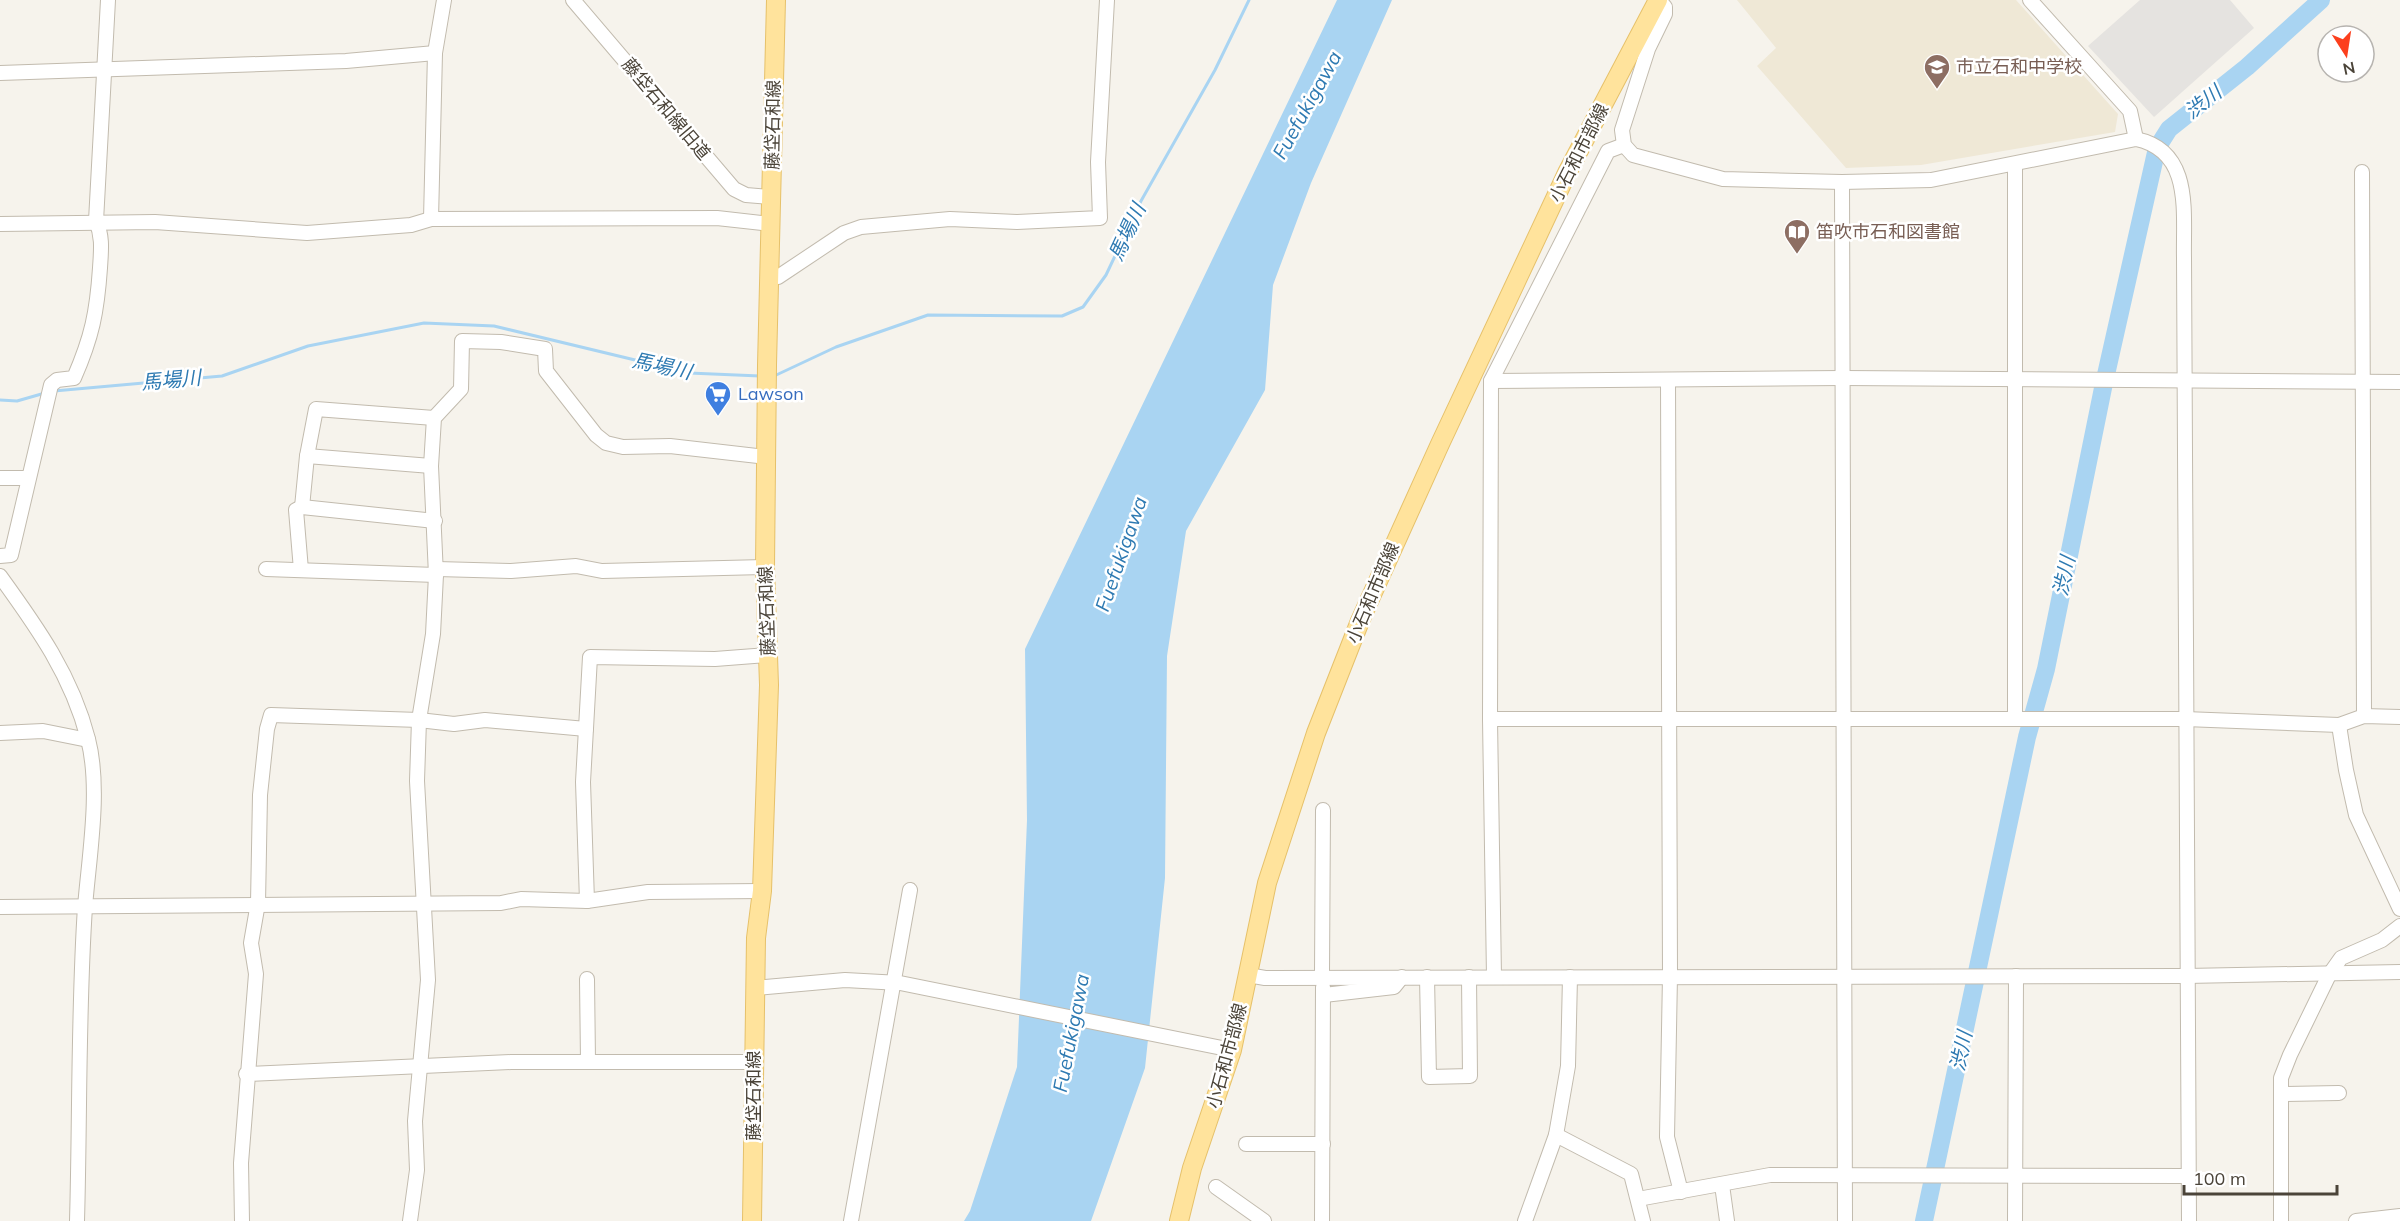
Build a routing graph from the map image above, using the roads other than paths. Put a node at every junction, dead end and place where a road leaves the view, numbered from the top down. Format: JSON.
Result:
{"nodes":[{"id":1,"x":108,"y":0,"type":"edge"},
{"id":2,"x":444,"y":0,"type":"edge"},
{"id":3,"x":573,"y":0,"type":"edge"},
{"id":4,"x":776,"y":0,"type":"edge"},
{"id":5,"x":1107,"y":0,"type":"edge"},
{"id":6,"x":1658,"y":0,"type":"edge"},
{"id":7,"x":2030,"y":0,"type":"edge"},
{"id":8,"x":435,"y":53,"type":"junction"},
{"id":9,"x":103,"y":69,"type":"junction"},
{"id":10,"x":0,"y":73,"type":"edge"},
{"id":11,"x":2136,"y":139,"type":"junction"},
{"id":12,"x":1624,"y":145,"type":"junction"},
{"id":13,"x":2015,"y":164,"type":"junction"},
{"id":14,"x":2362,"y":172,"type":"dead end"},
{"id":15,"x":1842,"y":182,"type":"junction"},
{"id":16,"x":771,"y":197,"type":"junction"},
{"id":17,"x":431,"y":219,"type":"junction"},
{"id":18,"x":96,"y":221,"type":"junction"},
{"id":19,"x":0,"y":224,"type":"edge"},
{"id":20,"x":770,"y":224,"type":"junction"},
{"id":21,"x":769,"y":277,"type":"junction"},
{"id":22,"x":1843,"y":378,"type":"junction"},
{"id":23,"x":2015,"y":379,"type":"junction"},
{"id":24,"x":1668,"y":380,"type":"junction"},
{"id":25,"x":1491,"y":381,"type":"junction"},
{"id":26,"x":2184,"y":382,"type":"junction"},
{"id":27,"x":2361,"y":382,"type":"junction"},
{"id":28,"x":2400,"y":382,"type":"edge"},
{"id":29,"x":434,"y":418,"type":"junction"},
{"id":30,"x":307,"y":456,"type":"junction"},
{"id":31,"x":766,"y":456,"type":"junction"},
{"id":32,"x":431,"y":466,"type":"junction"},
{"id":33,"x":0,"y":478,"type":"edge"},
{"id":34,"x":27,"y":478,"type":"junction"},
{"id":35,"x":302,"y":507,"type":"junction"},
{"id":36,"x":435,"y":521,"type":"junction"},
{"id":37,"x":0,"y":556,"type":"edge"},
{"id":38,"x":765,"y":567,"type":"junction"},
{"id":39,"x":266,"y":569,"type":"dead end"},
{"id":40,"x":301,"y":570,"type":"junction"},
{"id":41,"x":436,"y":572,"type":"junction"},
{"id":42,"x":0,"y":576,"type":"edge"},
{"id":43,"x":768,"y":655,"type":"junction"},
{"id":44,"x":2364,"y":716,"type":"junction"},
{"id":45,"x":2400,"y":717,"type":"edge"},
{"id":46,"x":1668,"y":718,"type":"junction"},
{"id":47,"x":2186,"y":718,"type":"junction"},
{"id":48,"x":1490,"y":719,"type":"junction"},
{"id":49,"x":1843,"y":719,"type":"junction"},
{"id":50,"x":2019,"y":719,"type":"junction"},
{"id":51,"x":419,"y":720,"type":"junction"},
{"id":52,"x":2340,"y":725,"type":"junction"},
{"id":53,"x":586,"y":729,"type":"junction"},
{"id":54,"x":0,"y":733,"type":"edge"},
{"id":55,"x":88,"y":740,"type":"junction"},
{"id":56,"x":1323,"y":810,"type":"dead end"},
{"id":57,"x":910,"y":890,"type":"dead end"},
{"id":58,"x":762,"y":891,"type":"junction"},
{"id":59,"x":587,"y":901,"type":"junction"},
{"id":60,"x":258,"y":903,"type":"junction"},
{"id":61,"x":425,"y":903,"type":"junction"},
{"id":62,"x":0,"y":907,"type":"edge"},
{"id":63,"x":85,"y":907,"type":"junction"},
{"id":64,"x":2400,"y":909,"type":"edge"},
{"id":65,"x":2400,"y":926,"type":"edge"},
{"id":66,"x":1322,"y":972,"type":"dead end"},
{"id":67,"x":2400,"y":972,"type":"edge"},
{"id":68,"x":1248,"y":975,"type":"junction"},
{"id":69,"x":2329,"y":975,"type":"junction"},
{"id":70,"x":1670,"y":976,"type":"junction"},
{"id":71,"x":1845,"y":976,"type":"junction"},
{"id":72,"x":2016,"y":976,"type":"junction"},
{"id":73,"x":2186,"y":976,"type":"junction"},
{"id":74,"x":1427,"y":977,"type":"junction"},
{"id":75,"x":1469,"y":977,"type":"junction"},
{"id":76,"x":1494,"y":977,"type":"junction"},
{"id":77,"x":1570,"y":977,"type":"junction"},
{"id":78,"x":1402,"y":978,"type":"junction"},
{"id":79,"x":587,"y":979,"type":"dead end"},
{"id":80,"x":897,"y":983,"type":"junction"},
{"id":81,"x":755,"y":988,"type":"junction"},
{"id":82,"x":1224,"y":1048,"type":"junction"},
{"id":83,"x":588,"y":1061,"type":"junction"},
{"id":84,"x":754,"y":1062,"type":"junction"},
{"id":85,"x":418,"y":1065,"type":"junction"},
{"id":86,"x":246,"y":1074,"type":"junction"},
{"id":87,"x":2339,"y":1093,"type":"dead end"},
{"id":88,"x":2282,"y":1094,"type":"junction"},
{"id":89,"x":1556,"y":1135,"type":"junction"},
{"id":90,"x":1246,"y":1144,"type":"dead end"},
{"id":91,"x":1323,"y":1144,"type":"junction"},
{"id":92,"x":2015,"y":1174,"type":"junction"},
{"id":93,"x":1845,"y":1176,"type":"junction"},
{"id":94,"x":2189,"y":1176,"type":"junction"},
{"id":95,"x":1722,"y":1185,"type":"junction"},
{"id":96,"x":1216,"y":1186,"type":"dead end"},
{"id":97,"x":1681,"y":1192,"type":"junction"},
{"id":98,"x":1638,"y":1199,"type":"junction"},
{"id":99,"x":2400,"y":1216,"type":"edge"},
{"id":100,"x":77,"y":1221,"type":"edge"},
{"id":101,"x":242,"y":1221,"type":"edge"},
{"id":102,"x":410,"y":1221,"type":"edge"},
{"id":103,"x":752,"y":1221,"type":"edge"},
{"id":104,"x":851,"y":1221,"type":"edge"},
{"id":105,"x":1179,"y":1221,"type":"edge"},
{"id":106,"x":1264,"y":1221,"type":"edge"},
{"id":107,"x":1322,"y":1221,"type":"edge"},
{"id":108,"x":1525,"y":1221,"type":"edge"},
{"id":109,"x":1643,"y":1221,"type":"edge"},
{"id":110,"x":1727,"y":1221,"type":"edge"},
{"id":111,"x":1845,"y":1221,"type":"edge"},
{"id":112,"x":2015,"y":1221,"type":"edge"},
{"id":113,"x":2189,"y":1221,"type":"edge"},
{"id":114,"x":2281,"y":1221,"type":"edge"},
{"id":115,"x":2356,"y":1221,"type":"edge"}],
"edges":[{"from":1,"to":9,"type":"street"},
{"from":2,"to":8,"type":"street"},
{"from":3,"to":16,"type":"street","name":"藤垈石和線旧道"},
{"from":4,"to":16,"type":"main road","name":"藤垈石和線"},
{"from":5,"to":21,"type":"street"},
{"from":6,"to":12,"type":"street"},
{"from":6,"to":68,"type":"main road","name":"小石和市部線"},
{"from":7,"to":11,"type":"street"},
{"from":8,"to":9,"type":"street"},
{"from":8,"to":17,"type":"street"},
{"from":9,"to":10,"type":"street"},
{"from":9,"to":18,"type":"street"},
{"from":11,"to":13,"type":"street"},
{"from":11,"to":26,"type":"street"},
{"from":12,"to":15,"type":"street"},
{"from":12,"to":25,"type":"street"},
{"from":13,"to":15,"type":"street"},
{"from":13,"to":23,"type":"street"},
{"from":14,"to":27,"type":"street"},
{"from":15,"to":22,"type":"street"},
{"from":16,"to":20,"type":"main road","name":"藤垈石和線"},
{"from":17,"to":18,"type":"street"},
{"from":17,"to":20,"type":"street"},
{"from":18,"to":19,"type":"street"},
{"from":18,"to":34,"type":"street"},
{"from":20,"to":21,"type":"main road","name":"藤垈石和線"},
{"from":21,"to":31,"type":"main road","name":"藤垈石和線"},
{"from":22,"to":23,"type":"street"},
{"from":22,"to":24,"type":"street"},
{"from":22,"to":49,"type":"street"},
{"from":23,"to":26,"type":"street"},
{"from":23,"to":50,"type":"street"},
{"from":24,"to":25,"type":"street"},
{"from":24,"to":46,"type":"street"},
{"from":25,"to":48,"type":"street"},
{"from":26,"to":27,"type":"street"},
{"from":26,"to":47,"type":"street"},
{"from":27,"to":28,"type":"street"},
{"from":27,"to":44,"type":"street"},
{"from":29,"to":30,"type":"street"},
{"from":29,"to":31,"type":"street"},
{"from":29,"to":32,"type":"street"},
{"from":30,"to":32,"type":"street"},
{"from":30,"to":35,"type":"street"},
{"from":31,"to":38,"type":"main road","name":"藤垈石和線"},
{"from":32,"to":36,"type":"street"},
{"from":33,"to":34,"type":"street"},
{"from":34,"to":37,"type":"street"},
{"from":35,"to":36,"type":"street"},
{"from":35,"to":40,"type":"street"},
{"from":36,"to":41,"type":"street"},
{"from":38,"to":41,"type":"street"},
{"from":38,"to":43,"type":"main road","name":"藤垈石和線"},
{"from":39,"to":40,"type":"street"},
{"from":40,"to":41,"type":"street"},
{"from":41,"to":51,"type":"street"},
{"from":42,"to":55,"type":"street"},
{"from":43,"to":53,"type":"street"},
{"from":43,"to":58,"type":"main road","name":"藤垈石和線"},
{"from":44,"to":45,"type":"street"},
{"from":44,"to":52,"type":"street"},
{"from":46,"to":48,"type":"street"},
{"from":46,"to":49,"type":"street"},
{"from":46,"to":70,"type":"street"},
{"from":47,"to":50,"type":"street"},
{"from":47,"to":52,"type":"street"},
{"from":47,"to":73,"type":"street"},
{"from":48,"to":76,"type":"street"},
{"from":49,"to":50,"type":"street"},
{"from":49,"to":71,"type":"street"},
{"from":51,"to":53,"type":"street"},
{"from":51,"to":60,"type":"street"},
{"from":51,"to":61,"type":"street"},
{"from":52,"to":64,"type":"street"},
{"from":53,"to":59,"type":"street"},
{"from":54,"to":55,"type":"street"},
{"from":55,"to":63,"type":"street"},
{"from":56,"to":66,"type":"street"},
{"from":57,"to":80,"type":"street"},
{"from":58,"to":59,"type":"street"},
{"from":58,"to":81,"type":"main road","name":"藤垈石和線"},
{"from":59,"to":61,"type":"street"},
{"from":60,"to":61,"type":"street"},
{"from":60,"to":63,"type":"street"},
{"from":60,"to":86,"type":"street"},
{"from":61,"to":85,"type":"street"},
{"from":62,"to":63,"type":"street"},
{"from":63,"to":100,"type":"street"},
{"from":65,"to":69,"type":"street"},
{"from":67,"to":69,"type":"street"},
{"from":68,"to":78,"type":"street"},
{"from":68,"to":82,"type":"main road","name":"小石和市部線"},
{"from":69,"to":73,"type":"street"},
{"from":69,"to":88,"type":"street"},
{"from":70,"to":71,"type":"street"},
{"from":70,"to":77,"type":"street"},
{"from":70,"to":97,"type":"street"},
{"from":71,"to":72,"type":"street"},
{"from":71,"to":93,"type":"street"},
{"from":72,"to":73,"type":"street"},
{"from":72,"to":92,"type":"street"},
{"from":73,"to":94,"type":"street"},
{"from":74,"to":75,"type":"street"},
{"from":74,"to":75,"type":"street"},
{"from":74,"to":78,"type":"street"},
{"from":75,"to":76,"type":"street"},
{"from":76,"to":77,"type":"street"},
{"from":77,"to":89,"type":"street"},
{"from":78,"to":91,"type":"street"},
{"from":79,"to":83,"type":"street"},
{"from":80,"to":81,"type":"street"},
{"from":80,"to":82,"type":"street"},
{"from":80,"to":104,"type":"street"},
{"from":81,"to":84,"type":"main road","name":"藤垈石和線"},
{"from":82,"to":105,"type":"main road","name":"小石和市部線"},
{"from":83,"to":84,"type":"street"},
{"from":83,"to":85,"type":"street"},
{"from":84,"to":103,"type":"main road","name":"藤垈石和線"},
{"from":85,"to":86,"type":"street"},
{"from":85,"to":102,"type":"street"},
{"from":86,"to":101,"type":"street"},
{"from":87,"to":88,"type":"street"},
{"from":88,"to":114,"type":"street"},
{"from":89,"to":98,"type":"street"},
{"from":89,"to":108,"type":"street"},
{"from":90,"to":91,"type":"street"},
{"from":91,"to":107,"type":"street"},
{"from":92,"to":93,"type":"street"},
{"from":92,"to":94,"type":"street"},
{"from":92,"to":112,"type":"street"},
{"from":93,"to":95,"type":"street"},
{"from":93,"to":111,"type":"street"},
{"from":94,"to":113,"type":"street"},
{"from":95,"to":97,"type":"street"},
{"from":95,"to":110,"type":"street"},
{"from":96,"to":106,"type":"street"},
{"from":97,"to":98,"type":"street"},
{"from":98,"to":109,"type":"street"},
{"from":99,"to":115,"type":"street"}]}
